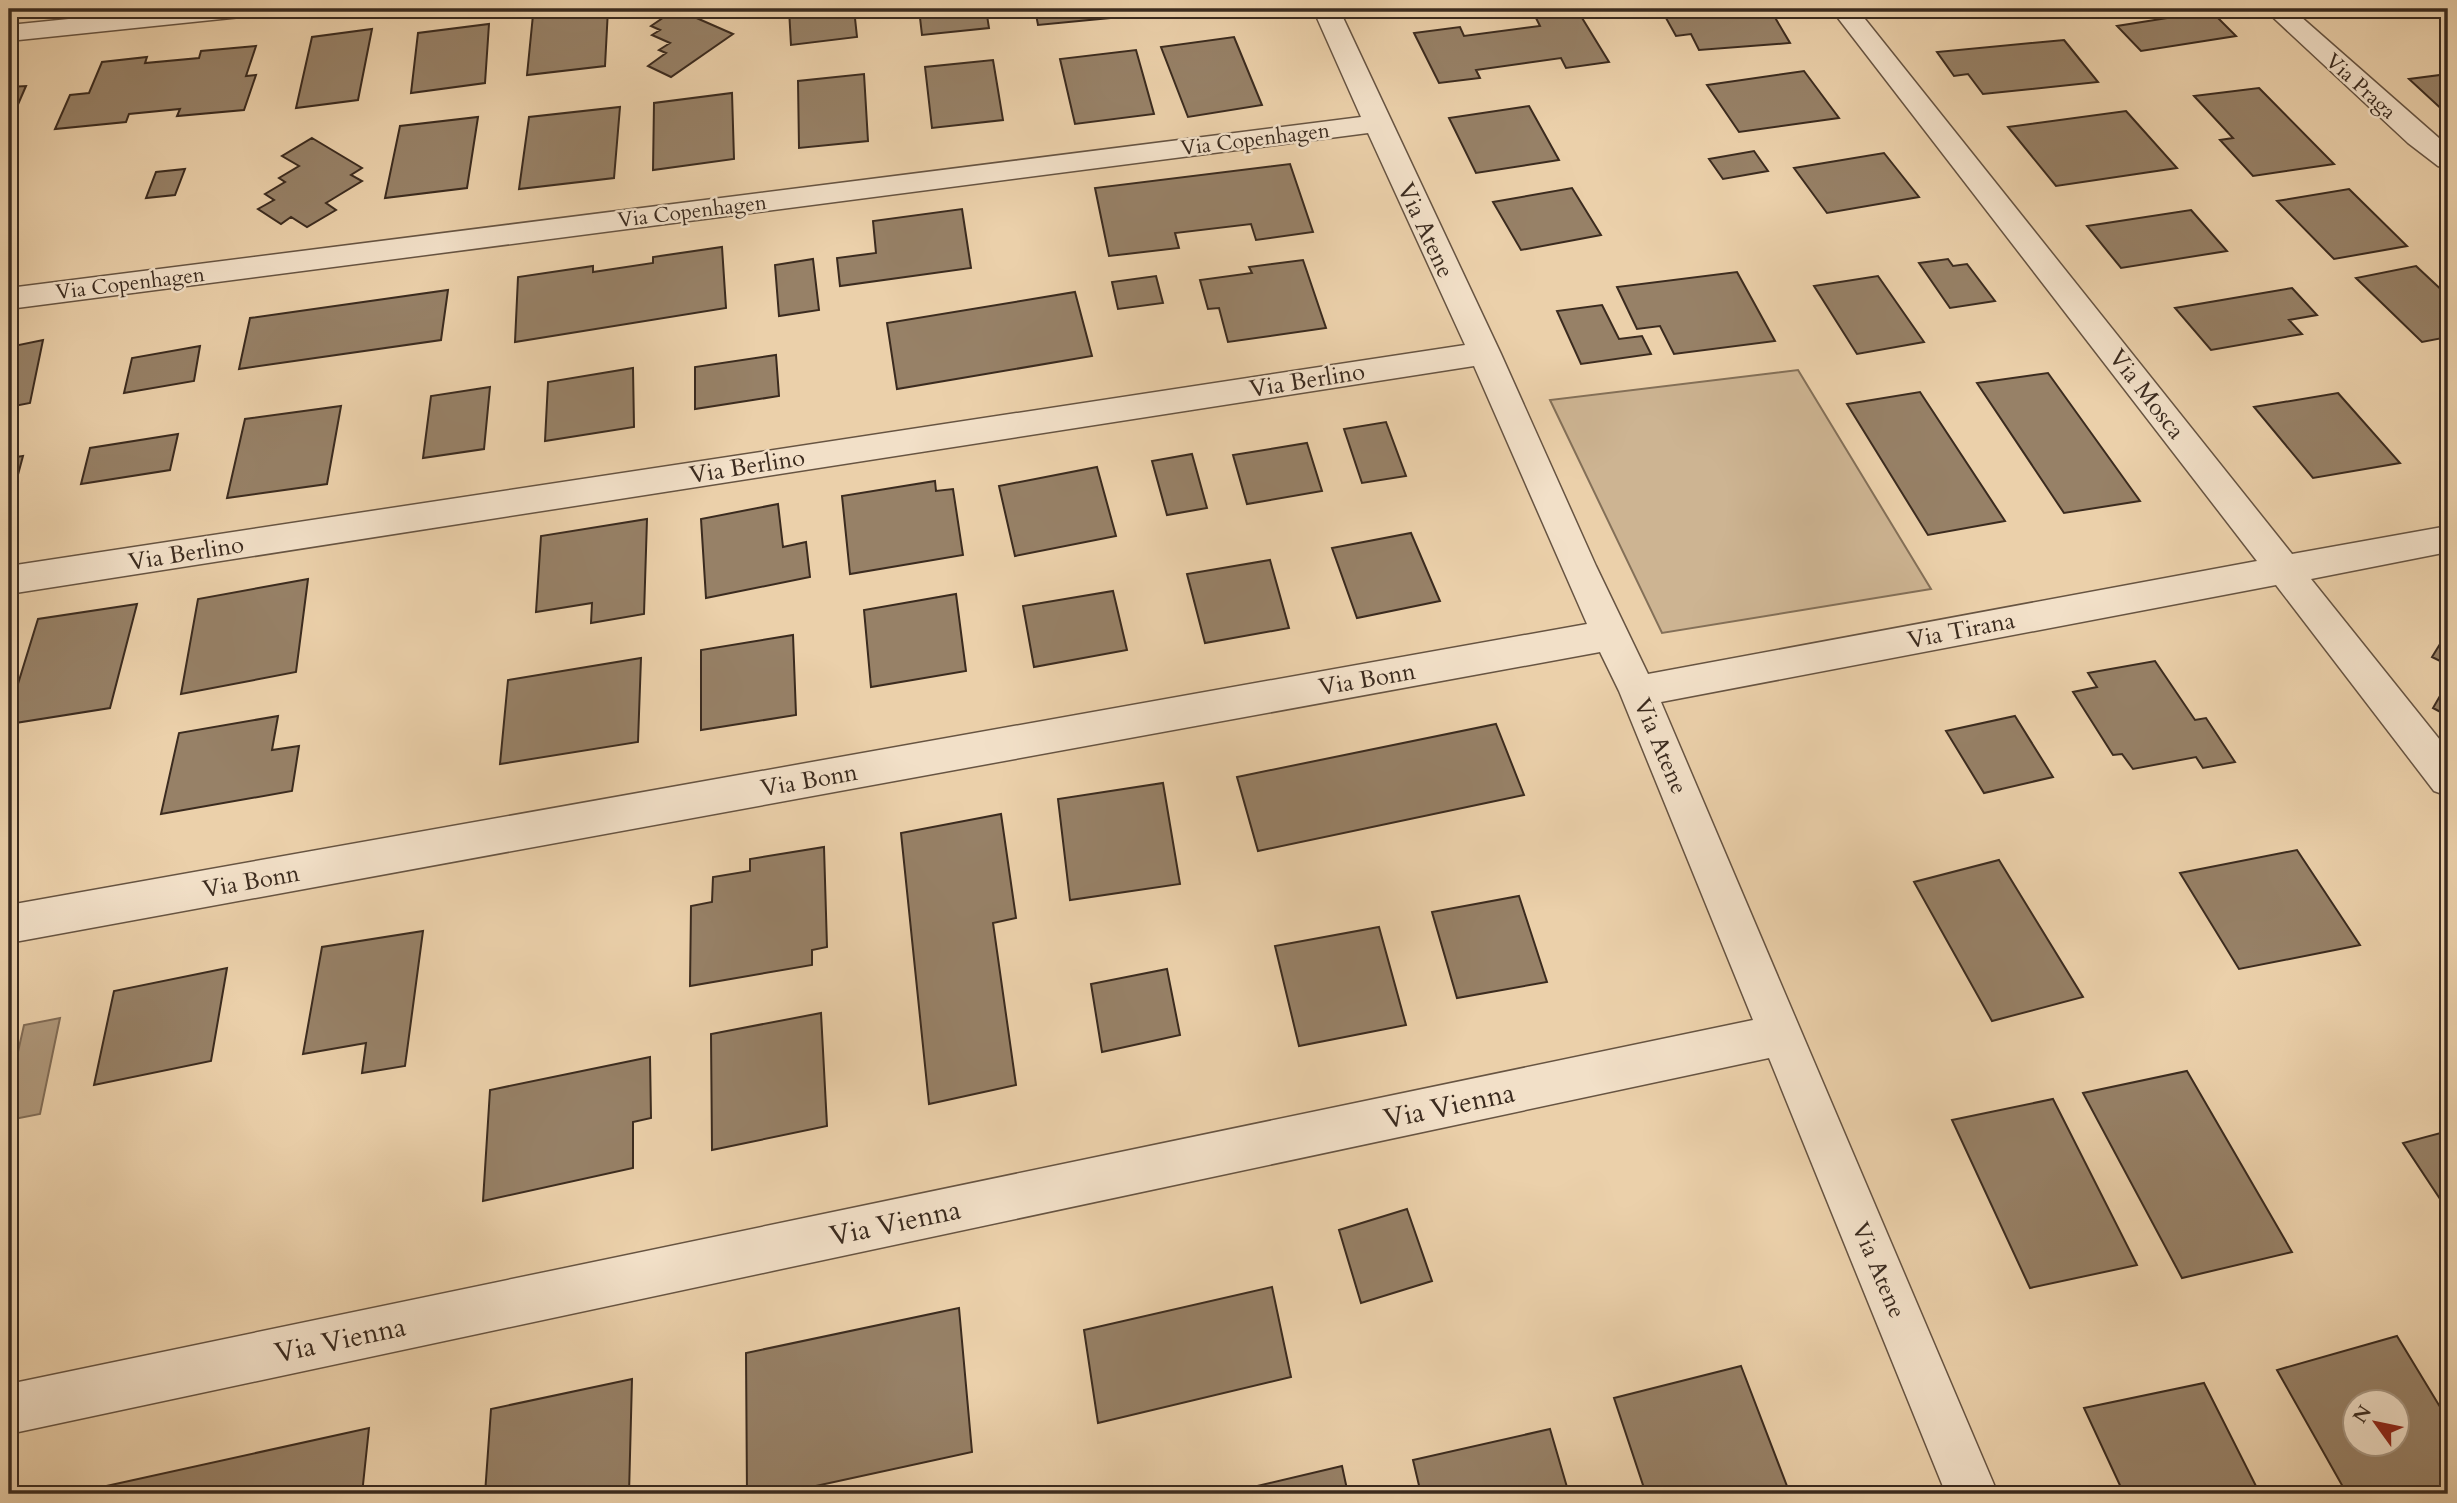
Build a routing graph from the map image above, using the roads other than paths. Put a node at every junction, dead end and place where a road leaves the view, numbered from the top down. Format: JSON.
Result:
{"nodes":[{"id":1,"x":241,"y":9,"type":"edge"},
{"id":2,"x":1326,"y":9,"type":"edge"},
{"id":3,"x":1844,"y":9,"type":"edge"},
{"id":4,"x":2277,"y":9,"type":"edge"},
{"id":5,"x":9,"y":33,"type":"edge"},
{"id":6,"x":1376,"y":124,"type":"junction"},
{"id":7,"x":2448,"y":160,"type":"edge"},
{"id":8,"x":9,"y":299,"type":"edge"},
{"id":9,"x":1484,"y":352,"type":"junction"},
{"id":10,"x":2448,"y":539,"type":"edge"},
{"id":11,"x":2284,"y":569,"type":"junction"},
{"id":12,"x":9,"y":580,"type":"edge"},
{"id":13,"x":1609,"y":635,"type":"junction"},
{"id":14,"x":1638,"y":691,"type":"junction"},
{"id":15,"x":2448,"y":779,"type":"edge"},
{"id":16,"x":9,"y":925,"type":"edge"},
{"id":17,"x":1781,"y":1035,"type":"junction"},
{"id":18,"x":9,"y":1409,"type":"edge"},
{"id":19,"x":1972,"y":1494,"type":"edge"}],
"edges":[{"from":1,"to":5,"type":"street"},
{"from":2,"to":6,"type":"street","name":"Via Atene"},
{"from":3,"to":11,"type":"street","name":"Via Mosca"},
{"from":4,"to":7,"type":"street","name":"Via Praga"},
{"from":6,"to":8,"type":"street","name":"Via Copenhagen"},
{"from":6,"to":9,"type":"street","name":"Via Atene"},
{"from":9,"to":12,"type":"street","name":"Via Berlino"},
{"from":9,"to":13,"type":"street","name":"Via Atene"},
{"from":10,"to":11,"type":"street","name":"Via Tirana"},
{"from":11,"to":14,"type":"street","name":"Via Tirana"},
{"from":11,"to":15,"type":"street","name":"Via Mosca"},
{"from":13,"to":14,"type":"street","name":"Via Atene"},
{"from":13,"to":16,"type":"street","name":"Via Bonn"},
{"from":14,"to":17,"type":"street","name":"Via Atene"},
{"from":17,"to":18,"type":"street","name":"Via Vienna"},
{"from":17,"to":19,"type":"street","name":"Via Atene"}]}
